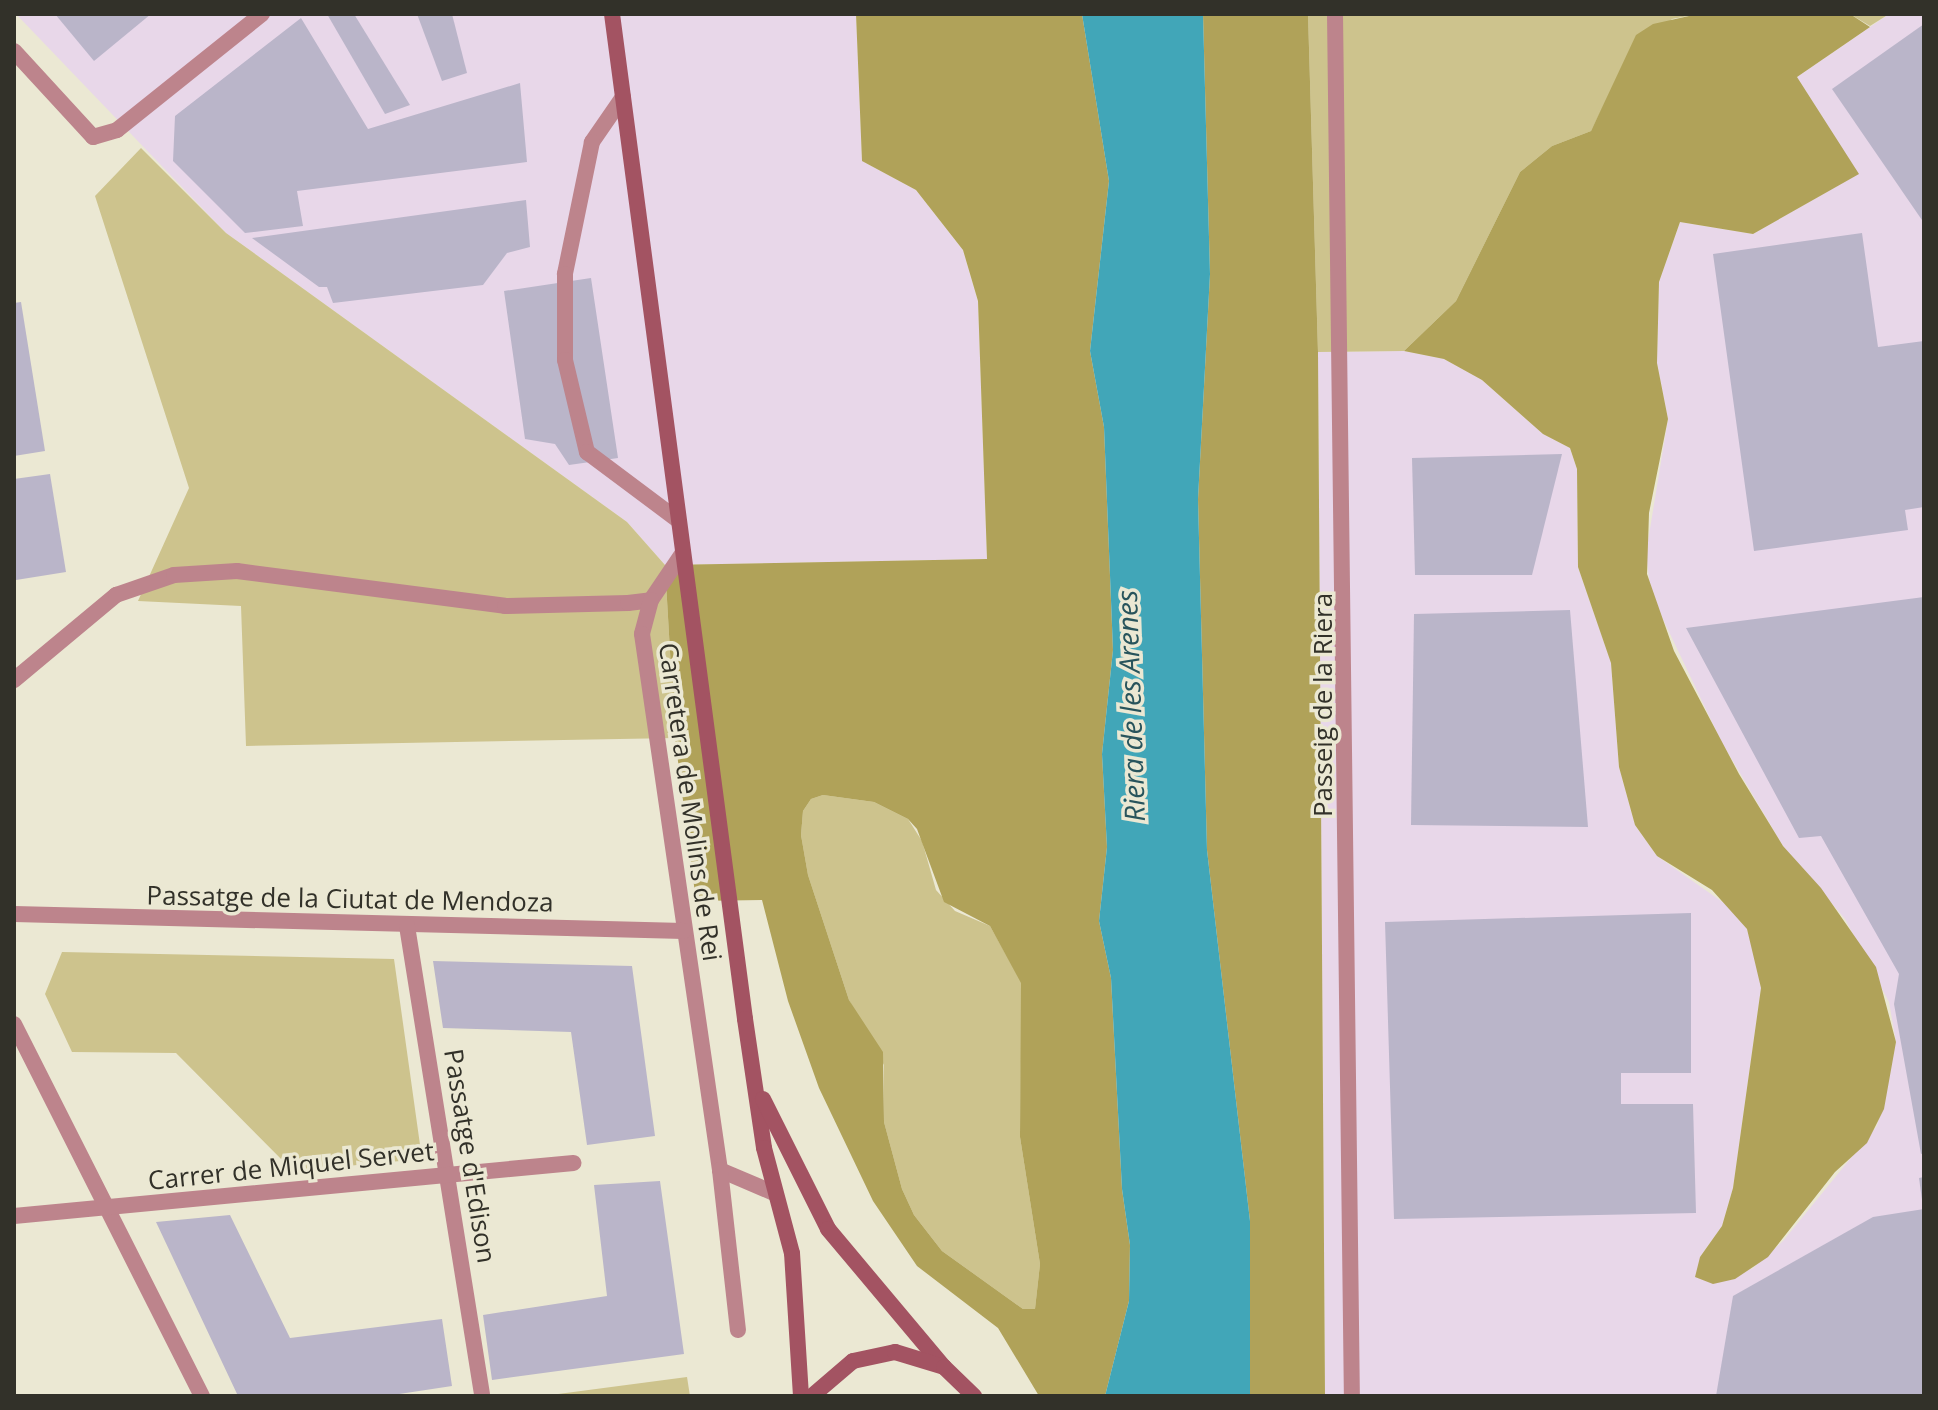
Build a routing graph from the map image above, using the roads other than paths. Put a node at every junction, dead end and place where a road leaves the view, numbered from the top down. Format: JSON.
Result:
{"nodes":[{"id":1,"x":262,"y":14,"type":"edge"},
{"id":2,"x":612,"y":14,"type":"edge"},
{"id":3,"x":1335,"y":14,"type":"edge"},
{"id":4,"x":14,"y":51,"type":"edge"},
{"id":5,"x":623,"y":97,"type":"junction"},
{"id":6,"x":678,"y":520,"type":"junction"},
{"id":7,"x":682,"y":554,"type":"junction"},
{"id":8,"x":651,"y":600,"type":"junction"},
{"id":9,"x":14,"y":680,"type":"edge"},
{"id":10,"x":14,"y":914,"type":"edge"},
{"id":11,"x":407,"y":926,"type":"junction"},
{"id":12,"x":684,"y":931,"type":"junction"},
{"id":13,"x":14,"y":1024,"type":"edge"},
{"id":14,"x":757,"y":1086,"type":"junction"},
{"id":15,"x":573,"y":1163,"type":"dead end"},
{"id":16,"x":720,"y":1170,"type":"junction"},
{"id":17,"x":450,"y":1175,"type":"junction"},
{"id":18,"x":774,"y":1193,"type":"junction"},
{"id":19,"x":109,"y":1209,"type":"junction"},
{"id":20,"x":14,"y":1216,"type":"edge"},
{"id":21,"x":738,"y":1330,"type":"dead end"},
{"id":22,"x":944,"y":1367,"type":"junction"},
{"id":23,"x":482,"y":1394,"type":"dead end"},
{"id":24,"x":202,"y":1396,"type":"edge"},
{"id":25,"x":801,"y":1396,"type":"edge"},
{"id":26,"x":812,"y":1396,"type":"edge"},
{"id":27,"x":974,"y":1396,"type":"edge"},
{"id":28,"x":1352,"y":1396,"type":"edge"}],
"edges":[{"from":1,"to":4,"type":"street"},
{"from":2,"to":5,"type":"main road"},
{"from":3,"to":28,"type":"street","name":"Passeig de la Riera"},
{"from":5,"to":6,"type":"main road"},
{"from":5,"to":6,"type":"street"},
{"from":6,"to":7,"type":"main road"},
{"from":7,"to":8,"type":"street","name":"Carretera de Molins de Rei"},
{"from":7,"to":14,"type":"main road","name":"Carretera de Molins de Rei"},
{"from":8,"to":9,"type":"street"},
{"from":8,"to":12,"type":"street","name":"Carretera de Molins de Rei"},
{"from":10,"to":11,"type":"street","name":"Passatge de la Ciutat de Mendoza"},
{"from":11,"to":12,"type":"street","name":"Passatge de la Ciutat de Mendoza"},
{"from":11,"to":17,"type":"street","name":"Passatge d'Edison"},
{"from":12,"to":16,"type":"street","name":"Carretera de Molins de Rei"},
{"from":13,"to":19,"type":"street"},
{"from":14,"to":18,"type":"main road","name":"Carretera de Molins de Rei"},
{"from":14,"to":22,"type":"main road","name":"Carretera de Molins de Rei"},
{"from":15,"to":17,"type":"street","name":"Carrer de Miquel Servet"},
{"from":16,"to":18,"type":"street"},
{"from":16,"to":21,"type":"street","name":"Carretera de Molins de Rei"},
{"from":17,"to":19,"type":"street","name":"Carrer de Miquel Servet"},
{"from":17,"to":23,"type":"street","name":"Passatge d'Edison"},
{"from":18,"to":25,"type":"main road","name":"Carretera de Molins de Rei"},
{"from":19,"to":20,"type":"street","name":"Carrer de Miquel Servet"},
{"from":19,"to":24,"type":"street"},
{"from":22,"to":26,"type":"main road","name":"Carretera de Molins de Rei"},
{"from":22,"to":27,"type":"main road","name":"Carretera de Molins de Rei"}]}
